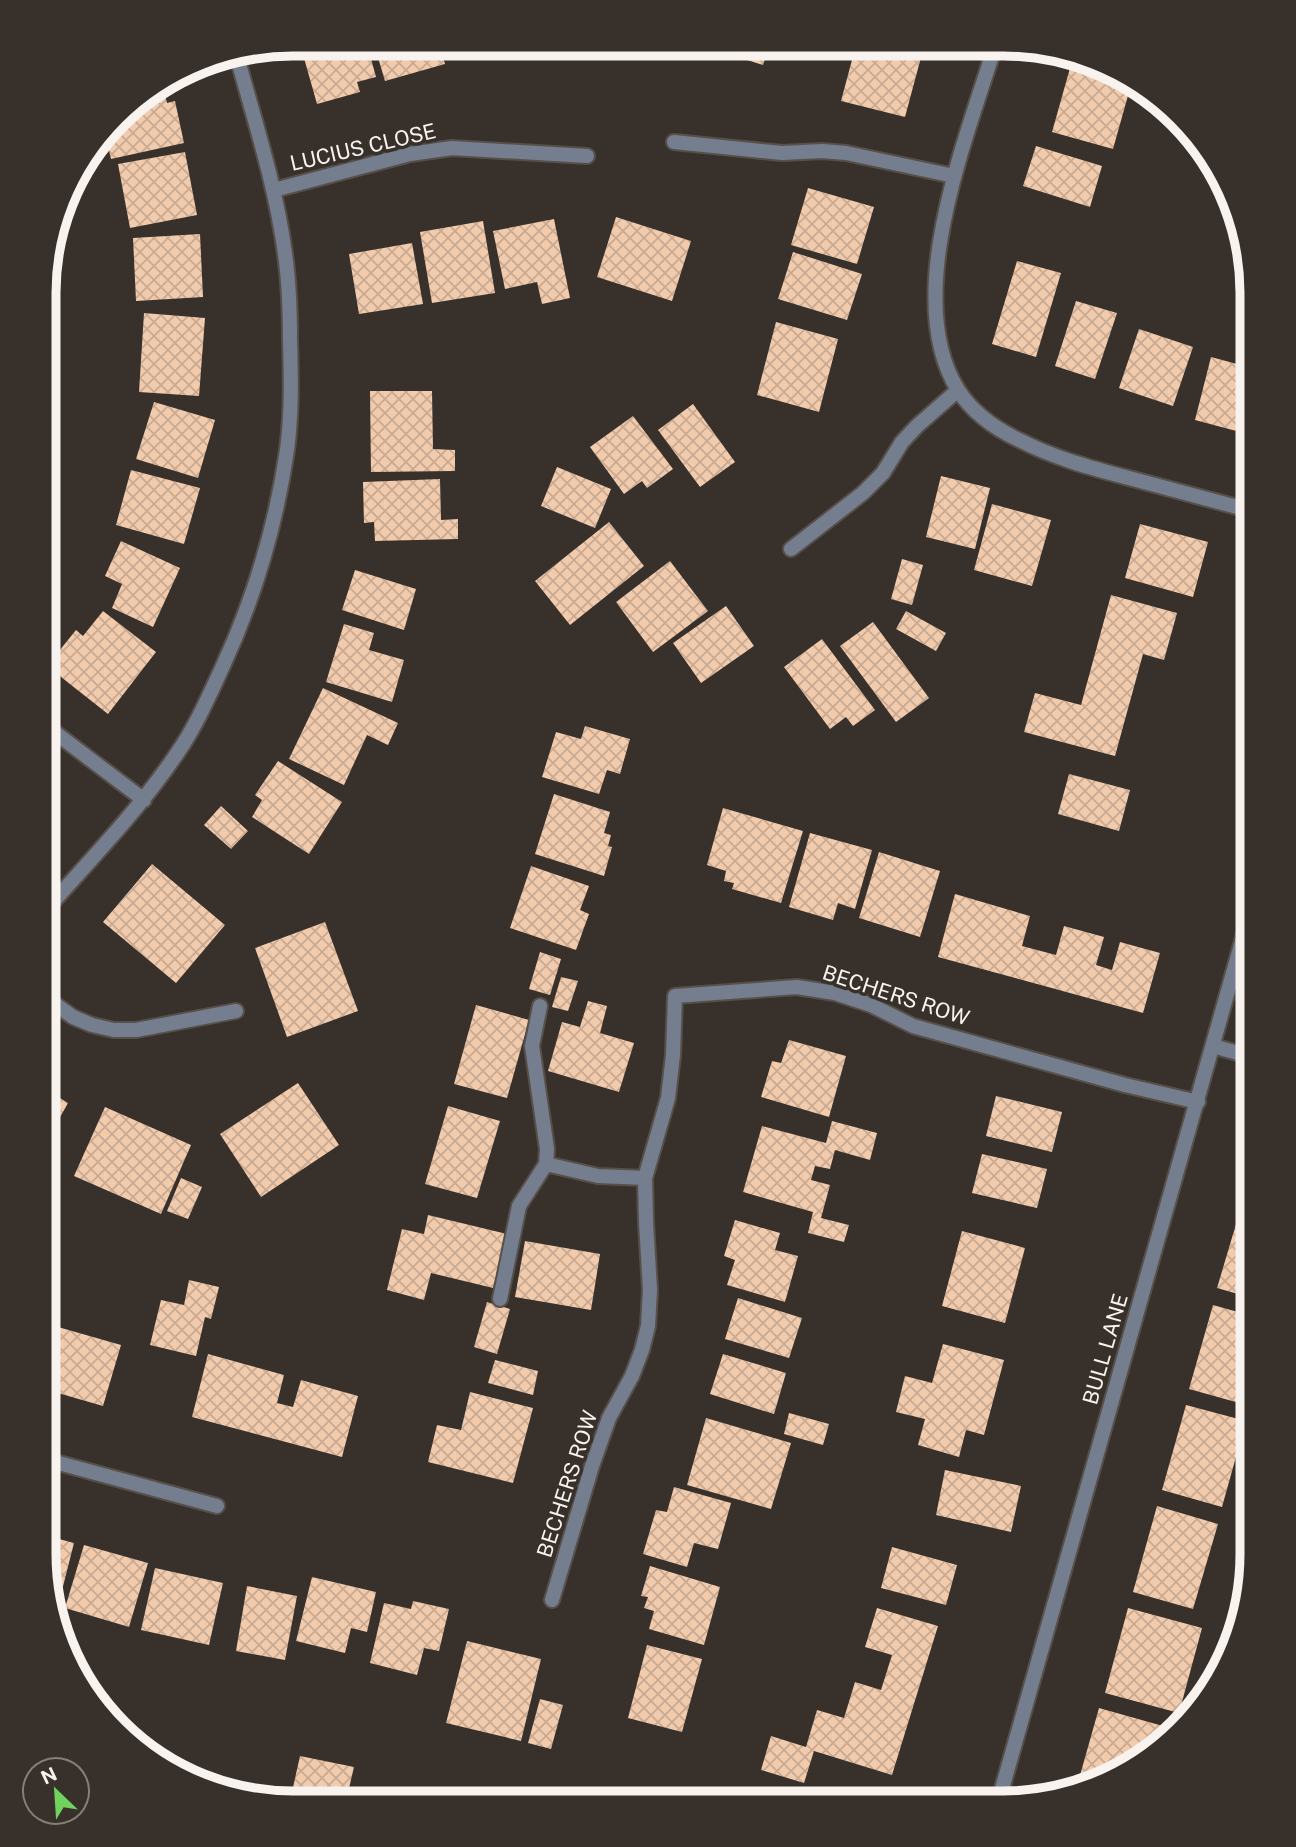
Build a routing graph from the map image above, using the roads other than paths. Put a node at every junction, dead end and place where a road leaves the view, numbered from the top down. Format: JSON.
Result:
{"nodes":[{"id":1,"x":992,"y":56,"type":"edge"},
{"id":2,"x":239,"y":63,"type":"edge"},
{"id":3,"x":674,"y":142,"type":"dead end"},
{"id":4,"x":587,"y":156,"type":"dead end"},
{"id":5,"x":954,"y":176,"type":"junction"},
{"id":6,"x":274,"y":190,"type":"junction"},
{"id":7,"x":958,"y":390,"type":"junction"},
{"id":8,"x":1240,"y":509,"type":"edge"},
{"id":9,"x":791,"y":549,"type":"dead end"},
{"id":10,"x":56,"y":733,"type":"edge"},
{"id":11,"x":144,"y":800,"type":"junction"},
{"id":12,"x":56,"y":899,"type":"edge"},
{"id":13,"x":1239,"y":951,"type":"edge"},
{"id":14,"x":56,"y":1005,"type":"edge"},
{"id":15,"x":540,"y":1006,"type":"dead end"},
{"id":16,"x":236,"y":1011,"type":"dead end"},
{"id":17,"x":1213,"y":1046,"type":"junction"},
{"id":18,"x":1239,"y":1054,"type":"edge"},
{"id":19,"x":1198,"y":1102,"type":"junction"},
{"id":20,"x":546,"y":1164,"type":"junction"},
{"id":21,"x":645,"y":1178,"type":"junction"},
{"id":22,"x":500,"y":1299,"type":"dead end"},
{"id":23,"x":56,"y":1462,"type":"edge"},
{"id":24,"x":217,"y":1506,"type":"dead end"},
{"id":25,"x":552,"y":1600,"type":"dead end"},
{"id":26,"x":1001,"y":1791,"type":"edge"}],
"edges":[{"from":1,"to":5,"type":"street"},
{"from":2,"to":6,"type":"street"},
{"from":3,"to":5,"type":"street"},
{"from":4,"to":6,"type":"street","name":"LUCIUS CLOSE"},
{"from":5,"to":7,"type":"street"},
{"from":6,"to":11,"type":"street"},
{"from":7,"to":8,"type":"street"},
{"from":7,"to":9,"type":"street"},
{"from":10,"to":11,"type":"street"},
{"from":11,"to":12,"type":"street"},
{"from":13,"to":17,"type":"street","name":"BULL LANE"},
{"from":14,"to":16,"type":"street"},
{"from":15,"to":20,"type":"street"},
{"from":17,"to":18,"type":"street"},
{"from":17,"to":19,"type":"street","name":"BULL LANE"},
{"from":19,"to":21,"type":"street","name":"BECHERS ROW"},
{"from":19,"to":26,"type":"street","name":"BULL LANE"},
{"from":20,"to":21,"type":"street"},
{"from":20,"to":22,"type":"street"},
{"from":21,"to":25,"type":"street","name":"BECHERS ROW"},
{"from":23,"to":24,"type":"street"}]}
